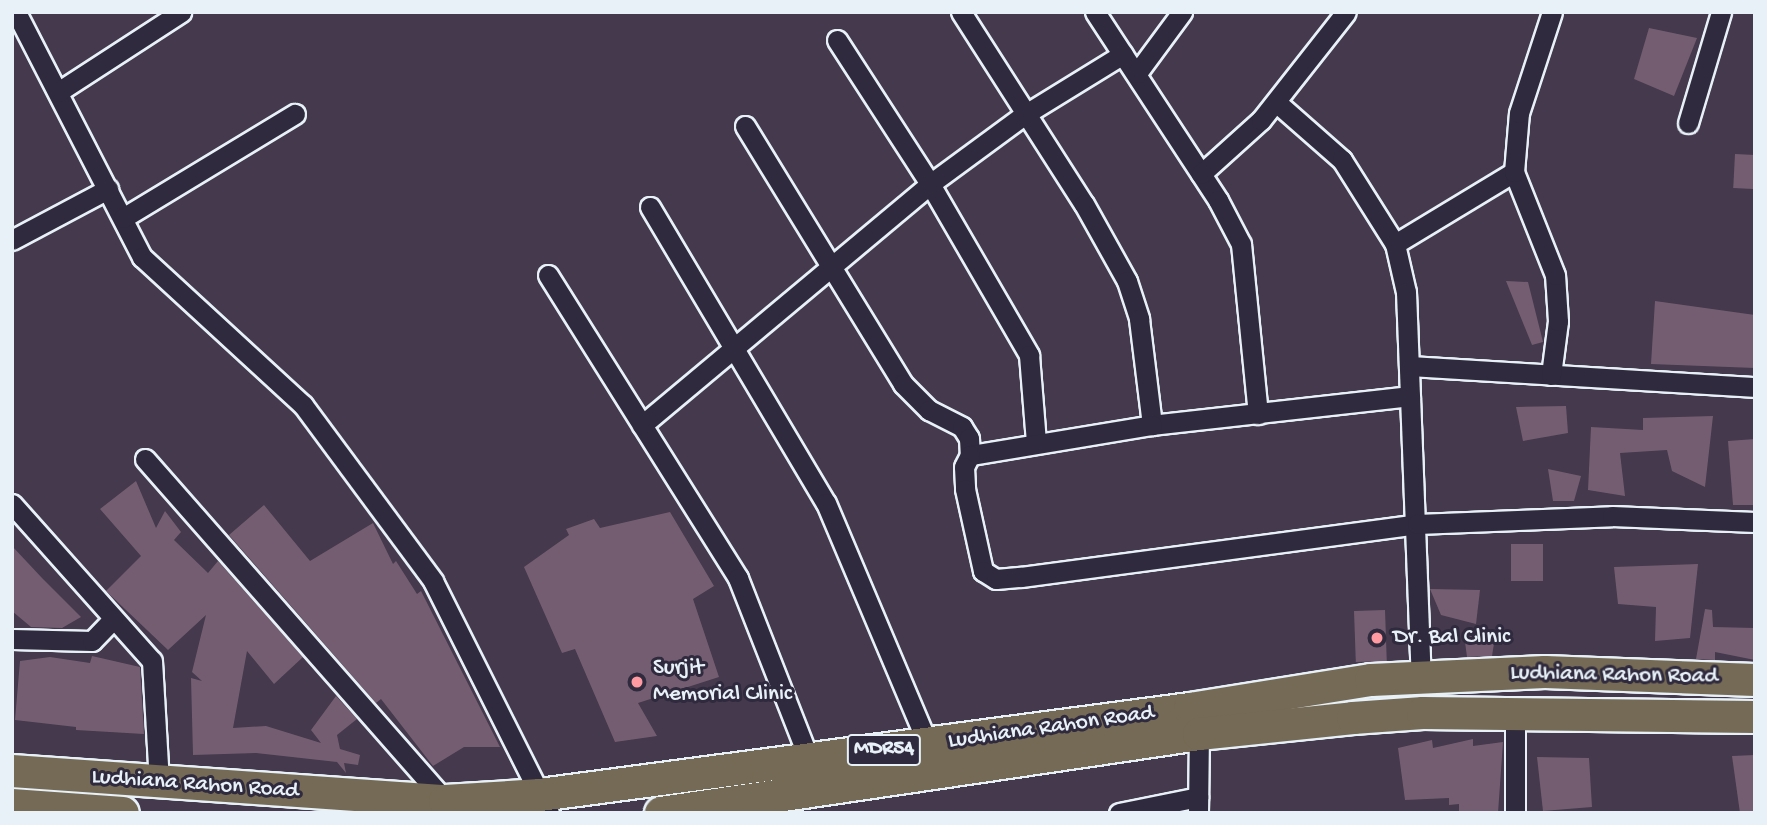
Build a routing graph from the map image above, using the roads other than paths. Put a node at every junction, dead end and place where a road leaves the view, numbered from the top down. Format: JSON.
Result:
{"nodes":[{"id":1,"x":16,"y":12,"type":"edge"},
{"id":2,"x":181,"y":12,"type":"edge"},
{"id":3,"x":961,"y":12,"type":"edge"},
{"id":4,"x":1095,"y":12,"type":"edge"},
{"id":5,"x":1182,"y":12,"type":"edge"},
{"id":6,"x":1346,"y":12,"type":"edge"},
{"id":7,"x":1552,"y":12,"type":"edge"},
{"id":8,"x":1721,"y":12,"type":"edge"},
{"id":9,"x":837,"y":40,"type":"dead end"},
{"id":10,"x":1123,"y":54,"type":"junction"},
{"id":11,"x":1136,"y":74,"type":"junction"},
{"id":12,"x":58,"y":92,"type":"junction"},
{"id":13,"x":1276,"y":102,"type":"junction"},
{"id":14,"x":295,"y":114,"type":"dead end"},
{"id":15,"x":1024,"y":115,"type":"junction"},
{"id":16,"x":1688,"y":123,"type":"dead end"},
{"id":17,"x":744,"y":127,"type":"dead end"},
{"id":18,"x":1514,"y":172,"type":"junction"},
{"id":19,"x":1201,"y":174,"type":"junction"},
{"id":20,"x":930,"y":184,"type":"junction"},
{"id":21,"x":108,"y":189,"type":"junction"},
{"id":22,"x":650,"y":207,"type":"dead end"},
{"id":23,"x":123,"y":218,"type":"junction"},
{"id":24,"x":12,"y":240,"type":"edge"},
{"id":25,"x":1395,"y":244,"type":"junction"},
{"id":26,"x":832,"y":270,"type":"junction"},
{"id":27,"x":548,"y":275,"type":"dead end"},
{"id":28,"x":736,"y":351,"type":"junction"},
{"id":29,"x":1410,"y":366,"type":"junction"},
{"id":30,"x":1551,"y":374,"type":"junction"},
{"id":31,"x":1755,"y":387,"type":"edge"},
{"id":32,"x":1410,"y":396,"type":"junction"},
{"id":33,"x":1258,"y":414,"type":"junction"},
{"id":34,"x":642,"y":425,"type":"junction"},
{"id":35,"x":1152,"y":425,"type":"junction"},
{"id":36,"x":1036,"y":442,"type":"junction"},
{"id":37,"x":970,"y":455,"type":"junction"},
{"id":38,"x":145,"y":459,"type":"dead end"},
{"id":39,"x":12,"y":504,"type":"edge"},
{"id":40,"x":1755,"y":522,"type":"edge"},
{"id":41,"x":1417,"y":524,"type":"junction"},
{"id":42,"x":113,"y":618,"type":"junction"},
{"id":43,"x":12,"y":639,"type":"edge"},
{"id":44,"x":1421,"y":677,"type":"junction"},
{"id":45,"x":1755,"y":680,"type":"edge"},
{"id":46,"x":1515,"y":716,"type":"junction"},
{"id":47,"x":1755,"y":718,"type":"edge"},
{"id":48,"x":1199,"y":734,"type":"junction"},
{"id":49,"x":928,"y":744,"type":"junction"},
{"id":50,"x":809,"y":759,"type":"junction"},
{"id":51,"x":12,"y":771,"type":"edge"},
{"id":52,"x":159,"y":784,"type":"junction"},
{"id":53,"x":820,"y":789,"type":"junction"},
{"id":54,"x":445,"y":801,"type":"junction"},
{"id":55,"x":545,"y":804,"type":"edge"},
{"id":56,"x":12,"y":805,"type":"edge"},
{"id":57,"x":1198,"y":805,"type":"edge"},
{"id":58,"x":66,"y":811,"type":"edge"},
{"id":59,"x":123,"y":813,"type":"edge"},
{"id":60,"x":661,"y":813,"type":"edge"},
{"id":61,"x":1119,"y":813,"type":"edge"},
{"id":62,"x":1515,"y":813,"type":"edge"}],
"edges":[{"from":1,"to":12,"type":"street"},
{"from":2,"to":12,"type":"street"},
{"from":3,"to":15,"type":"street"},
{"from":4,"to":10,"type":"street"},
{"from":5,"to":11,"type":"street"},
{"from":6,"to":13,"type":"street"},
{"from":7,"to":18,"type":"street"},
{"from":8,"to":16,"type":"street"},
{"from":9,"to":20,"type":"street"},
{"from":10,"to":11,"type":"street"},
{"from":10,"to":15,"type":"street"},
{"from":11,"to":19,"type":"street"},
{"from":12,"to":21,"type":"street"},
{"from":13,"to":19,"type":"street"},
{"from":13,"to":25,"type":"street"},
{"from":14,"to":23,"type":"street"},
{"from":15,"to":20,"type":"street"},
{"from":15,"to":35,"type":"street"},
{"from":17,"to":26,"type":"street"},
{"from":18,"to":25,"type":"street"},
{"from":18,"to":30,"type":"street"},
{"from":19,"to":33,"type":"street"},
{"from":20,"to":26,"type":"street"},
{"from":20,"to":36,"type":"street"},
{"from":21,"to":23,"type":"street"},
{"from":21,"to":24,"type":"street"},
{"from":22,"to":28,"type":"street"},
{"from":23,"to":55,"type":"street"},
{"from":25,"to":29,"type":"street"},
{"from":26,"to":28,"type":"street"},
{"from":26,"to":37,"type":"street"},
{"from":27,"to":34,"type":"street"},
{"from":28,"to":34,"type":"street"},
{"from":28,"to":49,"type":"street"},
{"from":29,"to":30,"type":"street"},
{"from":29,"to":32,"type":"street"},
{"from":30,"to":31,"type":"street"},
{"from":32,"to":33,"type":"street"},
{"from":32,"to":41,"type":"street"},
{"from":33,"to":35,"type":"street"},
{"from":34,"to":50,"type":"street"},
{"from":35,"to":36,"type":"street"},
{"from":36,"to":37,"type":"street"},
{"from":37,"to":41,"type":"street"},
{"from":38,"to":54,"type":"street"},
{"from":39,"to":42,"type":"street"},
{"from":40,"to":41,"type":"street"},
{"from":41,"to":44,"type":"street"},
{"from":42,"to":43,"type":"street"},
{"from":42,"to":52,"type":"street"},
{"from":44,"to":45,"type":"main road","name":"Ludhiana Rahon Road","number":"MDR54"},
{"from":44,"to":49,"type":"main road","name":"Ludhiana Rahon Road","number":"MDR54"},
{"from":46,"to":47,"type":"main road","name":"Ludhiana Rahon Road","number":"MDR54"},
{"from":46,"to":48,"type":"main road","name":"Ludhiana Rahon Road","number":"MDR54"},
{"from":46,"to":62,"type":"street"},
{"from":48,"to":53,"type":"main road","name":"Ludhiana Rahon Road","number":"MDR54"},
{"from":48,"to":57,"type":"street"},
{"from":49,"to":50,"type":"main road","name":"Ludhiana Rahon Road","number":"MDR54"},
{"from":50,"to":53,"type":"street"},
{"from":50,"to":55,"type":"main road","name":"Ludhiana Rahon Road","number":"MDR54"},
{"from":51,"to":52,"type":"main road","name":"Ludhiana Rahon Road","number":"MDR54"},
{"from":52,"to":54,"type":"main road","name":"Ludhiana Rahon Road","number":"MDR54"},
{"from":53,"to":60,"type":"main road","name":"Ludhiana Rahon Road","number":"MDR54"},
{"from":54,"to":55,"type":"main road","name":"Ludhiana Rahon Road","number":"MDR54"},
{"from":56,"to":58,"type":"main road","name":"Ludhiana Rahon Road"},
{"from":57,"to":61,"type":"street"},
{"from":58,"to":59,"type":"main road","name":"Ludhiana Rahon Road"}]}
